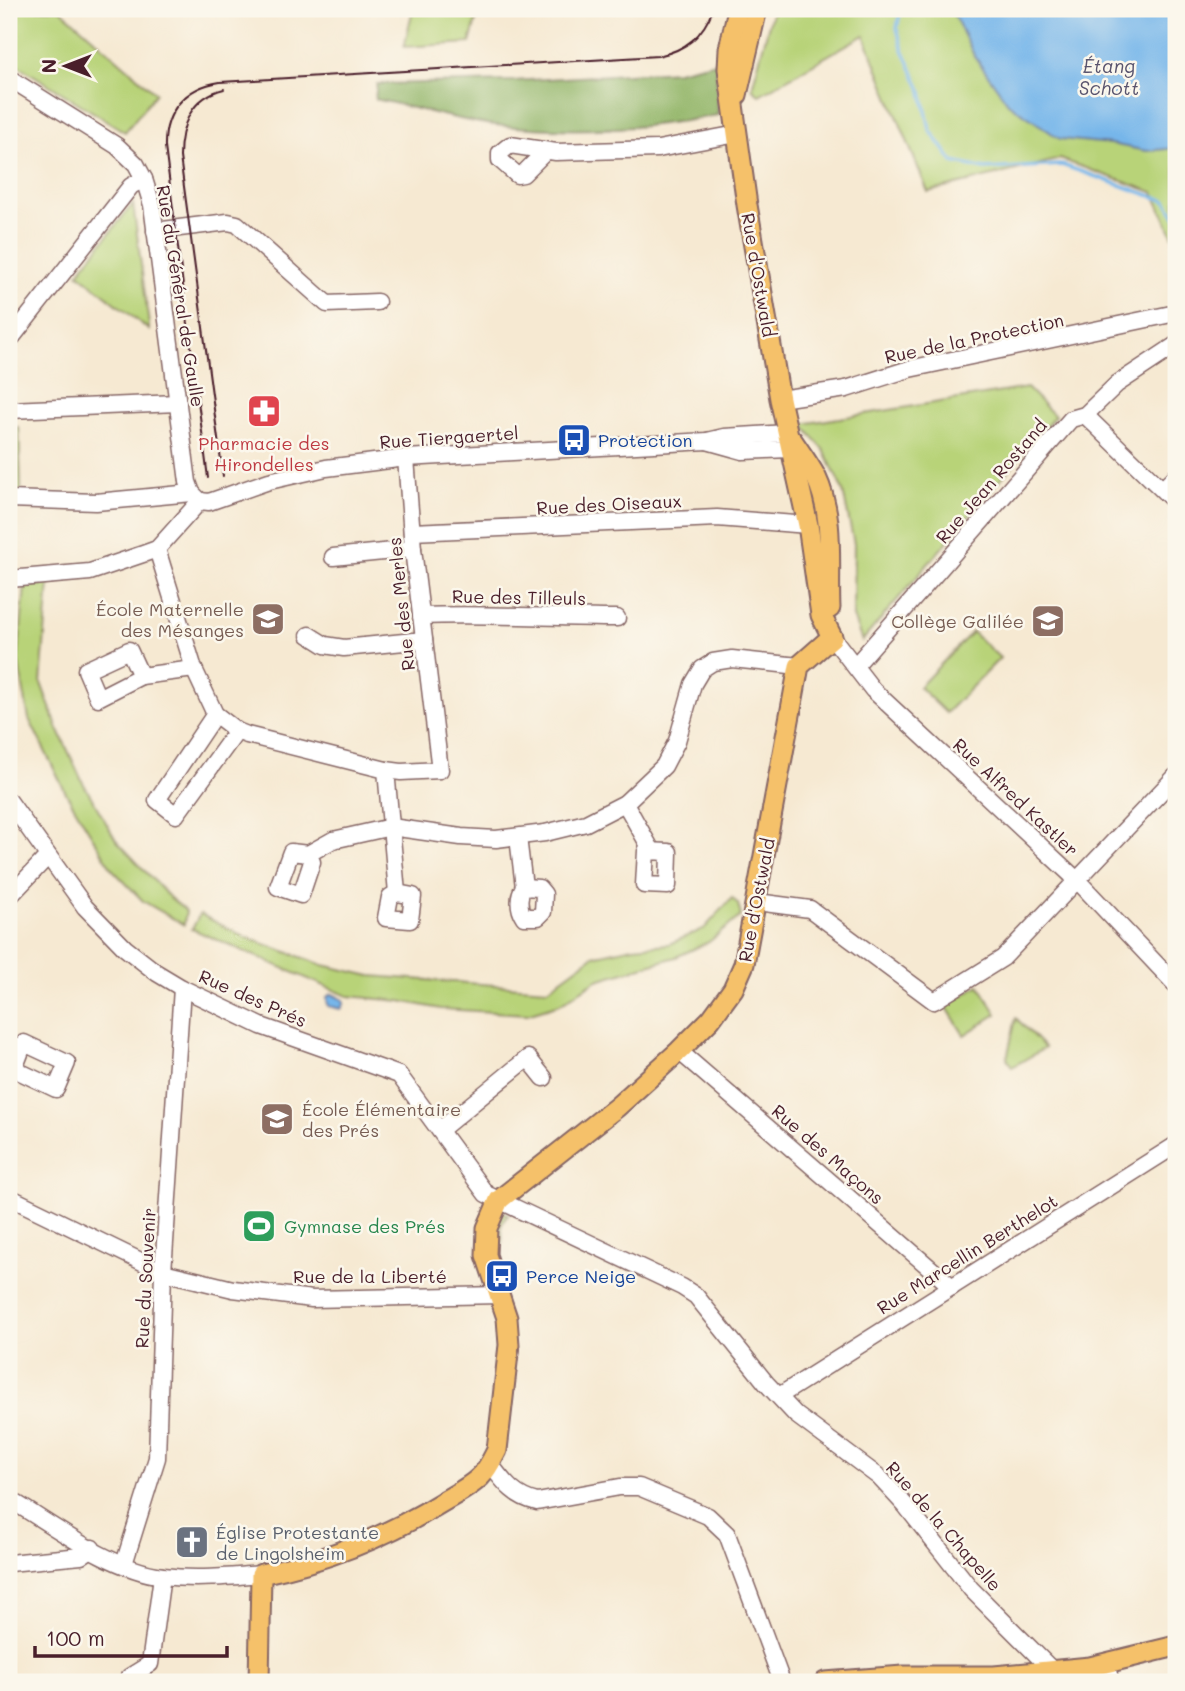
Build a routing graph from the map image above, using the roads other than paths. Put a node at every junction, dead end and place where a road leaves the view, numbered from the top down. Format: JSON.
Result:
{"nodes":[{"id":1,"x":738,"y":9,"type":"edge"},
{"id":2,"x":757,"y":9,"type":"edge"},
{"id":3,"x":9,"y":78,"type":"edge"},
{"id":4,"x":736,"y":126,"type":"junction"},
{"id":5,"x":546,"y":151,"type":"dead end"},
{"id":6,"x":144,"y":179,"type":"junction"},
{"id":7,"x":155,"y":231,"type":"junction"},
{"id":8,"x":377,"y":302,"type":"dead end"},
{"id":9,"x":1176,"y":313,"type":"edge"},
{"id":10,"x":9,"y":341,"type":"edge"},
{"id":11,"x":1176,"y":345,"type":"edge"},
{"id":12,"x":780,"y":399,"type":"junction"},
{"id":13,"x":178,"y":403,"type":"junction"},
{"id":14,"x":9,"y":410,"type":"edge"},
{"id":15,"x":1085,"y":415,"type":"junction"},
{"id":16,"x":788,"y":441,"type":"junction"},
{"id":17,"x":406,"y":458,"type":"junction"},
{"id":18,"x":1176,"y":477,"type":"edge"},
{"id":19,"x":1163,"y":489,"type":"junction"},
{"id":20,"x":196,"y":497,"type":"junction"},
{"id":21,"x":9,"y":499,"type":"edge"},
{"id":22,"x":1176,"y":502,"type":"edge"},
{"id":23,"x":808,"y":525,"type":"junction"},
{"id":24,"x":413,"y":540,"type":"junction"},
{"id":25,"x":157,"y":549,"type":"junction"},
{"id":26,"x":333,"y":557,"type":"dead end"},
{"id":27,"x":9,"y":579,"type":"edge"},
{"id":28,"x":421,"y":616,"type":"junction"},
{"id":29,"x":617,"y":618,"type":"dead end"},
{"id":30,"x":314,"y":635,"type":"dead end"},
{"id":31,"x":832,"y":636,"type":"junction"},
{"id":32,"x":424,"y":640,"type":"junction"},
{"id":33,"x":799,"y":666,"type":"junction"},
{"id":34,"x":855,"y":666,"type":"junction"},
{"id":35,"x":194,"y":669,"type":"junction"},
{"id":36,"x":141,"y":676,"type":"dead end"},
{"id":37,"x":215,"y":714,"type":"junction"},
{"id":38,"x":237,"y":731,"type":"junction"},
{"id":39,"x":386,"y":770,"type":"junction"},
{"id":40,"x":1176,"y":776,"type":"edge"},
{"id":41,"x":9,"y":802,"type":"edge"},
{"id":42,"x":625,"y":803,"type":"junction"},
{"id":43,"x":391,"y":827,"type":"junction"},
{"id":44,"x":518,"y":837,"type":"junction"},
{"id":45,"x":652,"y":851,"type":"dead end"},
{"id":46,"x":307,"y":853,"type":"dead end"},
{"id":47,"x":48,"y":856,"type":"junction"},
{"id":48,"x":1078,"y":881,"type":"junction"},
{"id":49,"x":524,"y":887,"type":"dead end"},
{"id":50,"x":397,"y":892,"type":"dead end"},
{"id":51,"x":9,"y":897,"type":"edge"},
{"id":52,"x":757,"y":901,"type":"junction"},
{"id":53,"x":1176,"y":985,"type":"edge"},
{"id":54,"x":182,"y":988,"type":"junction"},
{"id":55,"x":679,"y":1051,"type":"junction"},
{"id":56,"x":544,"y":1078,"type":"dead end"},
{"id":57,"x":440,"y":1130,"type":"junction"},
{"id":58,"x":1176,"y":1146,"type":"edge"},
{"id":59,"x":9,"y":1197,"type":"edge"},
{"id":60,"x":499,"y":1200,"type":"junction"},
{"id":61,"x":163,"y":1272,"type":"junction"},
{"id":62,"x":952,"y":1287,"type":"junction"},
{"id":63,"x":500,"y":1295,"type":"junction"},
{"id":64,"x":779,"y":1396,"type":"junction"},
{"id":65,"x":491,"y":1464,"type":"junction"},
{"id":66,"x":9,"y":1499,"type":"edge"},
{"id":67,"x":92,"y":1548,"type":"junction"},
{"id":68,"x":9,"y":1563,"type":"edge"},
{"id":69,"x":124,"y":1564,"type":"junction"},
{"id":70,"x":266,"y":1573,"type":"junction"},
{"id":71,"x":162,"y":1576,"type":"junction"},
{"id":72,"x":1176,"y":1646,"type":"edge"},
{"id":73,"x":1052,"y":1670,"type":"junction"},
{"id":74,"x":1108,"y":1673,"type":"edge"},
{"id":75,"x":129,"y":1677,"type":"dead end"},
{"id":76,"x":259,"y":1682,"type":"edge"},
{"id":77,"x":270,"y":1682,"type":"edge"},
{"id":78,"x":782,"y":1682,"type":"edge"},
{"id":79,"x":825,"y":1682,"type":"edge"}],
"edges":[{"from":1,"to":4,"type":"main road","name":"Rue d'Ostwald"},
{"from":2,"to":4,"type":"main road","name":"Rue d'Ostwald"},
{"from":3,"to":6,"type":"street","name":"Rue du Général de Gaulle"},
{"from":4,"to":5,"type":"street"},
{"from":4,"to":12,"type":"main road","name":"Rue d'Ostwald"},
{"from":6,"to":7,"type":"street","name":"Rue du Général de Gaulle"},
{"from":6,"to":10,"type":"street"},
{"from":7,"to":8,"type":"street"},
{"from":7,"to":13,"type":"street","name":"Rue du Général de Gaulle"},
{"from":9,"to":12,"type":"street","name":"Rue de la Protection"},
{"from":11,"to":15,"type":"street","name":"Rue Jean Rostand"},
{"from":12,"to":16,"type":"main road","name":"Rue d'Ostwald"},
{"from":13,"to":14,"type":"street"},
{"from":13,"to":20,"type":"street","name":"Rue du Général de Gaulle"},
{"from":15,"to":19,"type":"street"},
{"from":15,"to":34,"type":"street","name":"Rue Jean Rostand"},
{"from":16,"to":17,"type":"street","name":"Rue Tiergaertel"},
{"from":16,"to":23,"type":"main road","name":"Rue d'Ostwald"},
{"from":16,"to":31,"type":"main road","name":"Rue d'Ostwald"},
{"from":17,"to":20,"type":"street","name":"Rue Tiergaertel"},
{"from":17,"to":24,"type":"street","name":"Rue des Merles"},
{"from":18,"to":19,"type":"street"},
{"from":19,"to":22,"type":"street"},
{"from":20,"to":21,"type":"street","name":"Rue Tiergaertel"},
{"from":20,"to":25,"type":"street"},
{"from":23,"to":24,"type":"street","name":"Rue des Oiseaux"},
{"from":23,"to":31,"type":"main road","name":"Rue d'Ostwald"},
{"from":24,"to":26,"type":"street","name":"Rue des Oiseaux"},
{"from":24,"to":28,"type":"street","name":"Rue des Merles"},
{"from":25,"to":27,"type":"street"},
{"from":25,"to":35,"type":"street"},
{"from":28,"to":29,"type":"street","name":"Rue des Tilleuls"},
{"from":28,"to":32,"type":"street","name":"Rue des Merles"},
{"from":30,"to":32,"type":"street"},
{"from":31,"to":33,"type":"main road"},
{"from":31,"to":34,"type":"street","name":"Rue Alfred Kastler"},
{"from":32,"to":39,"type":"street","name":"Rue des Merles"},
{"from":33,"to":42,"type":"street"},
{"from":33,"to":52,"type":"main road","name":"Rue d'Ostwald"},
{"from":34,"to":48,"type":"street","name":"Rue Alfred Kastler"},
{"from":35,"to":36,"type":"street"},
{"from":35,"to":37,"type":"street"},
{"from":37,"to":38,"type":"street"},
{"from":37,"to":38,"type":"street"},
{"from":38,"to":39,"type":"street"},
{"from":39,"to":43,"type":"street"},
{"from":40,"to":48,"type":"street"},
{"from":41,"to":47,"type":"street","name":"Rue des Prés"},
{"from":42,"to":44,"type":"street"},
{"from":42,"to":45,"type":"street"},
{"from":43,"to":44,"type":"street"},
{"from":43,"to":46,"type":"street"},
{"from":43,"to":50,"type":"street"},
{"from":44,"to":49,"type":"street"},
{"from":47,"to":51,"type":"street"},
{"from":47,"to":54,"type":"street","name":"Rue des Prés"},
{"from":48,"to":52,"type":"street"},
{"from":48,"to":53,"type":"street","name":"Rue Alfred Kastler"},
{"from":52,"to":55,"type":"main road","name":"Rue d'Ostwald"},
{"from":54,"to":57,"type":"street","name":"Rue des Prés"},
{"from":54,"to":61,"type":"street","name":"Rue du Souvenir"},
{"from":55,"to":60,"type":"main road","name":"Rue d'Ostwald"},
{"from":55,"to":62,"type":"street","name":"Rue des Maçons"},
{"from":56,"to":57,"type":"street"},
{"from":57,"to":60,"type":"street","name":"Rue des Prés"},
{"from":58,"to":62,"type":"street","name":"Rue Marcellin Berthelot"},
{"from":59,"to":61,"type":"street","name":"Rue de la Liberté"},
{"from":60,"to":63,"type":"main road"},
{"from":60,"to":64,"type":"street","name":"Rue de la Chapelle"},
{"from":61,"to":63,"type":"street","name":"Rue de la Liberté"},
{"from":61,"to":69,"type":"street","name":"Rue du Souvenir"},
{"from":62,"to":64,"type":"street","name":"Rue Marcellin Berthelot"},
{"from":63,"to":65,"type":"main road"},
{"from":64,"to":73,"type":"street","name":"Rue de la Chapelle"},
{"from":65,"to":70,"type":"main road"},
{"from":65,"to":78,"type":"street"},
{"from":66,"to":67,"type":"street"},
{"from":67,"to":68,"type":"street"},
{"from":67,"to":69,"type":"street"},
{"from":69,"to":71,"type":"street"},
{"from":70,"to":71,"type":"street"},
{"from":70,"to":76,"type":"main road"},
{"from":70,"to":77,"type":"main road"},
{"from":71,"to":75,"type":"street"},
{"from":72,"to":74,"type":"main road"},
{"from":73,"to":74,"type":"main road"},
{"from":73,"to":79,"type":"main road"}]}
